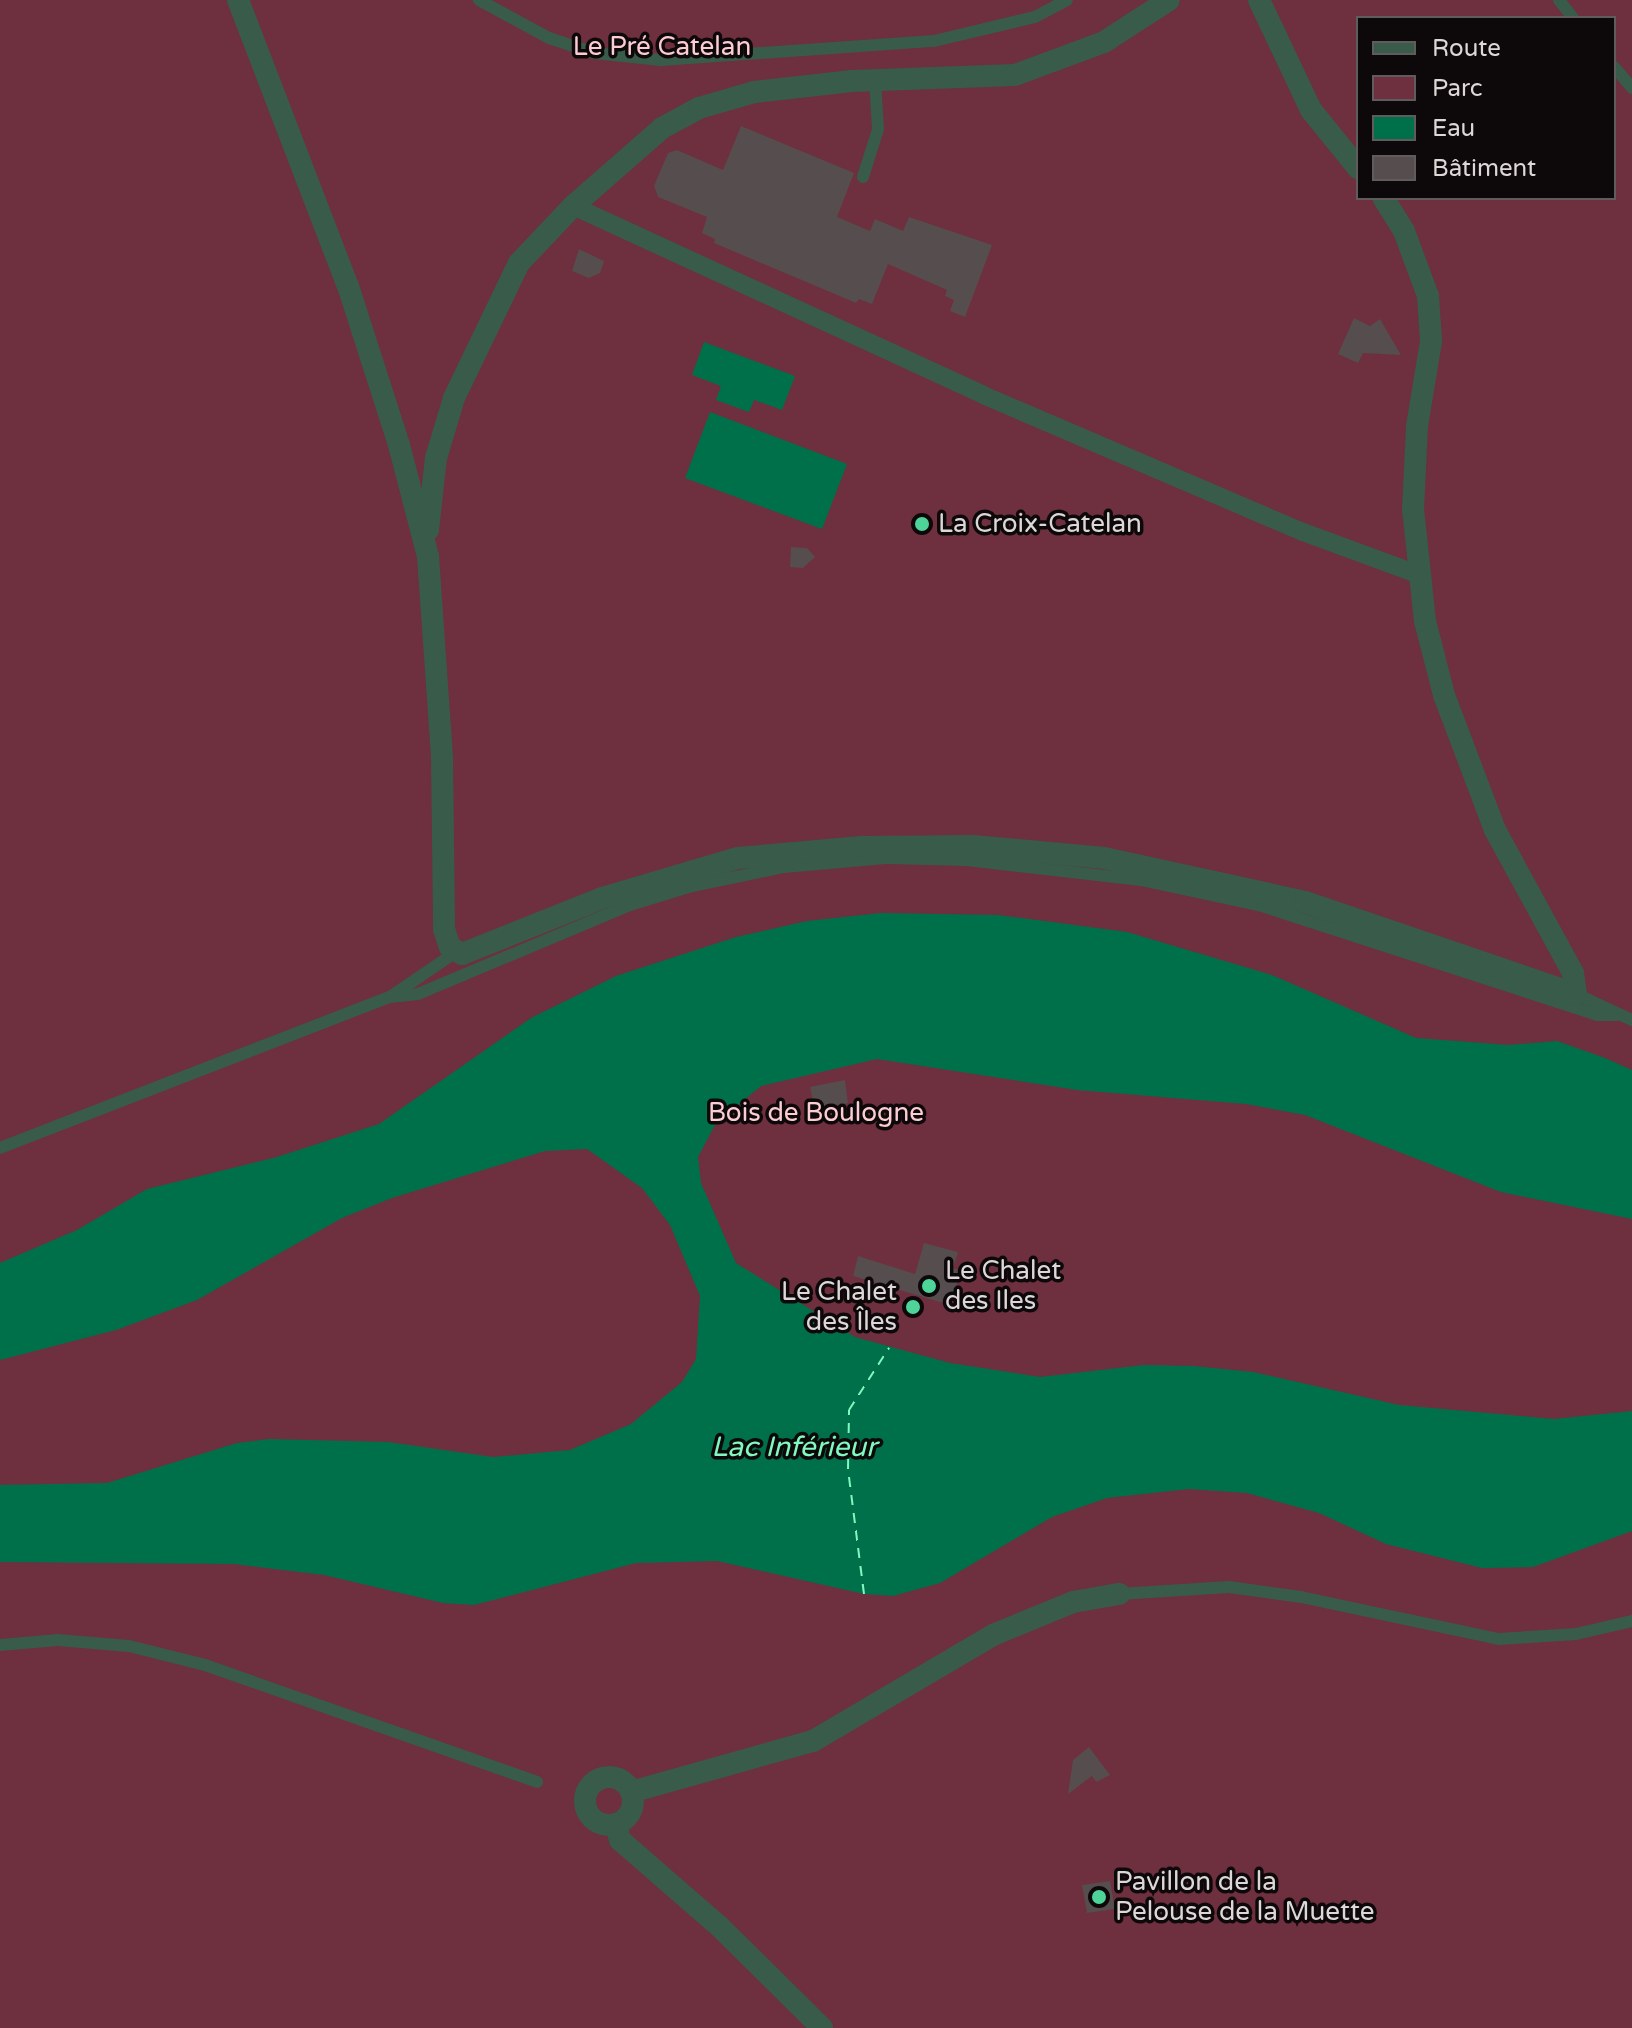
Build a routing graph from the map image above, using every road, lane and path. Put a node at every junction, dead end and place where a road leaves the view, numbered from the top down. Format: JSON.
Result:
{"nodes":[{"id":1,"x":238,"y":0,"type":"edge"},
{"id":2,"x":479,"y":0,"type":"edge"},
{"id":3,"x":1067,"y":0,"type":"edge"},
{"id":4,"x":1169,"y":0,"type":"edge"},
{"id":5,"x":1259,"y":0,"type":"edge"},
{"id":6,"x":1559,"y":0,"type":"edge"},
{"id":7,"x":1571,"y":16,"type":"edge"},
{"id":8,"x":1616,"y":69,"type":"edge"},
{"id":9,"x":875,"y":80,"type":"junction"},
{"id":10,"x":1632,"y":88,"type":"edge"},
{"id":11,"x":1356,"y":166,"type":"edge"},
{"id":12,"x":863,"y":177,"type":"dead end"},
{"id":13,"x":1384,"y":200,"type":"edge"},
{"id":14,"x":573,"y":206,"type":"junction"},
{"id":15,"x":428,"y":556,"type":"junction"},
{"id":16,"x":1417,"y":574,"type":"junction"},
{"id":17,"x":456,"y":952,"type":"junction"},
{"id":18,"x":1576,"y":994,"type":"junction"},
{"id":19,"x":390,"y":997,"type":"junction"},
{"id":20,"x":1618,"y":1015,"type":"junction"},
{"id":21,"x":1632,"y":1020,"type":"edge"},
{"id":22,"x":0,"y":1148,"type":"edge"},
{"id":23,"x":1119,"y":1594,"type":"joint"},
{"id":24,"x":1632,"y":1621,"type":"edge"},
{"id":25,"x":0,"y":1645,"type":"edge"},
{"id":26,"x":537,"y":1782,"type":"dead end"},
{"id":27,"x":631,"y":1792,"type":"junction"},
{"id":28,"x":616,"y":1825,"type":"junction"},
{"id":29,"x":822,"y":2028,"type":"edge"}],
"edges":[{"from":1,"to":15,"type":"street"},
{"from":2,"to":3,"type":"lane"},
{"from":4,"to":9,"type":"street"},
{"from":5,"to":11,"type":"street"},
{"from":6,"to":7,"type":"lane"},
{"from":8,"to":10,"type":"lane"},
{"from":9,"to":12,"type":"lane"},
{"from":9,"to":14,"type":"street"},
{"from":13,"to":16,"type":"street"},
{"from":14,"to":15,"type":"street"},
{"from":14,"to":16,"type":"street"},
{"from":15,"to":17,"type":"street"},
{"from":16,"to":18,"type":"street"},
{"from":17,"to":18,"type":"street"},
{"from":17,"to":19,"type":"lane"},
{"from":18,"to":20,"type":"lane"},
{"from":19,"to":20,"type":"lane"},
{"from":19,"to":22,"type":"lane"},
{"from":20,"to":21,"type":"lane"},
{"from":23,"to":24,"type":"lane"},
{"from":23,"to":27,"type":"street"},
{"from":25,"to":26,"type":"lane"},
{"from":27,"to":28,"type":"street"},
{"from":27,"to":28,"type":"street"},
{"from":28,"to":29,"type":"street"}]}
